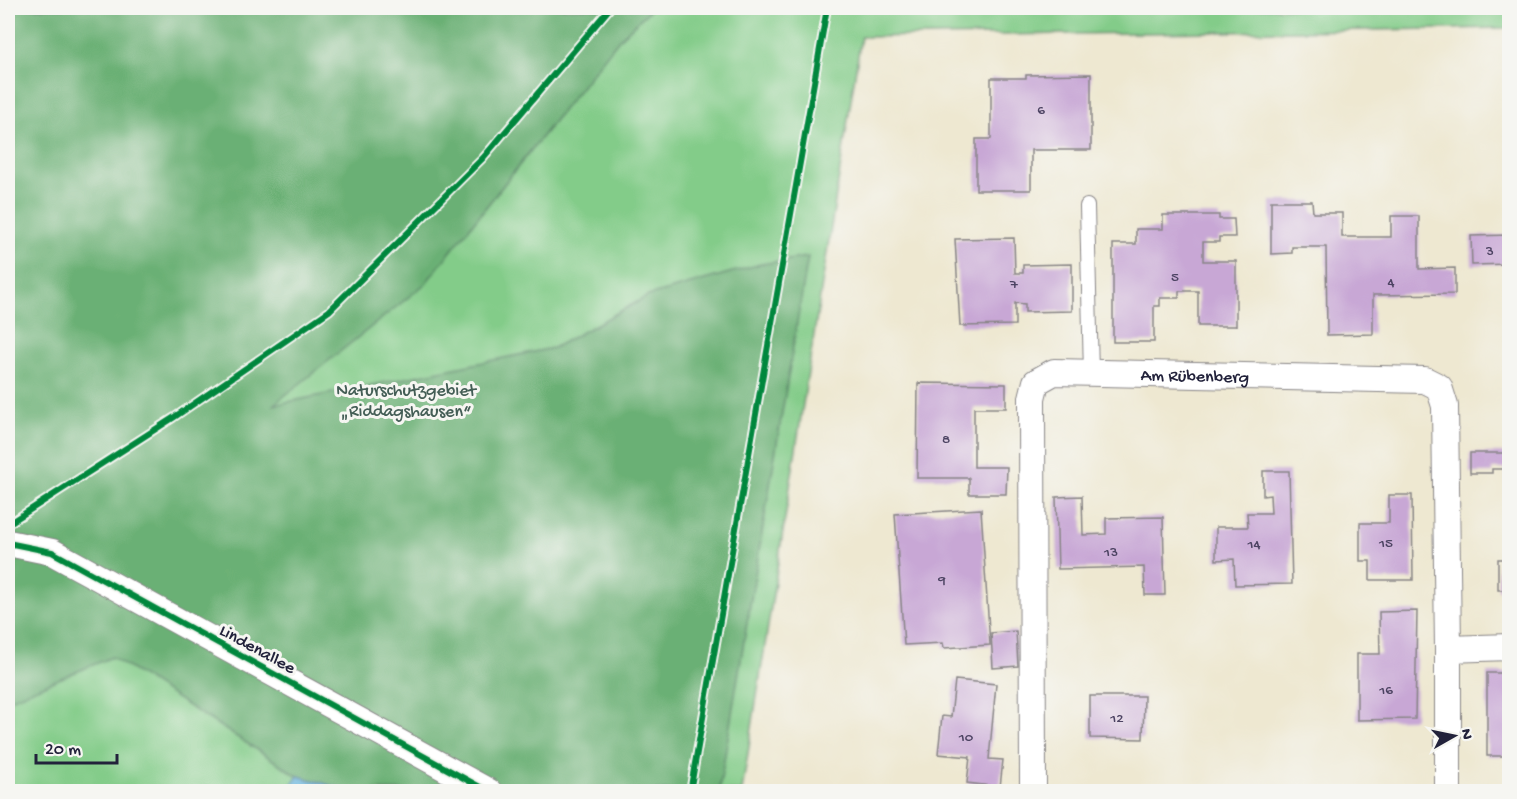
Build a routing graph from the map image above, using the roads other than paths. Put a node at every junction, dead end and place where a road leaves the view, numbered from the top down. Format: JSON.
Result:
{"nodes":[{"id":1,"x":1087,"y":206,"type":"dead end"},
{"id":2,"x":1091,"y":374,"type":"junction"},
{"id":3,"x":8,"y":543,"type":"edge"},
{"id":4,"x":1509,"y":647,"type":"edge"},
{"id":5,"x":1448,"y":649,"type":"junction"},
{"id":6,"x":489,"y":792,"type":"edge"},
{"id":7,"x":1033,"y":792,"type":"edge"},
{"id":8,"x":1448,"y":792,"type":"edge"}],
"edges":[{"from":1,"to":2,"type":"lane"},
{"from":2,"to":5,"type":"street","name":"Am Rübenberg"},
{"from":2,"to":7,"type":"street","name":"Am Rübenberg"},
{"from":3,"to":6,"type":"street","name":"Lindenallee"},
{"from":4,"to":5,"type":"street"},
{"from":5,"to":8,"type":"street","name":"Am Rübenberg"}]}
